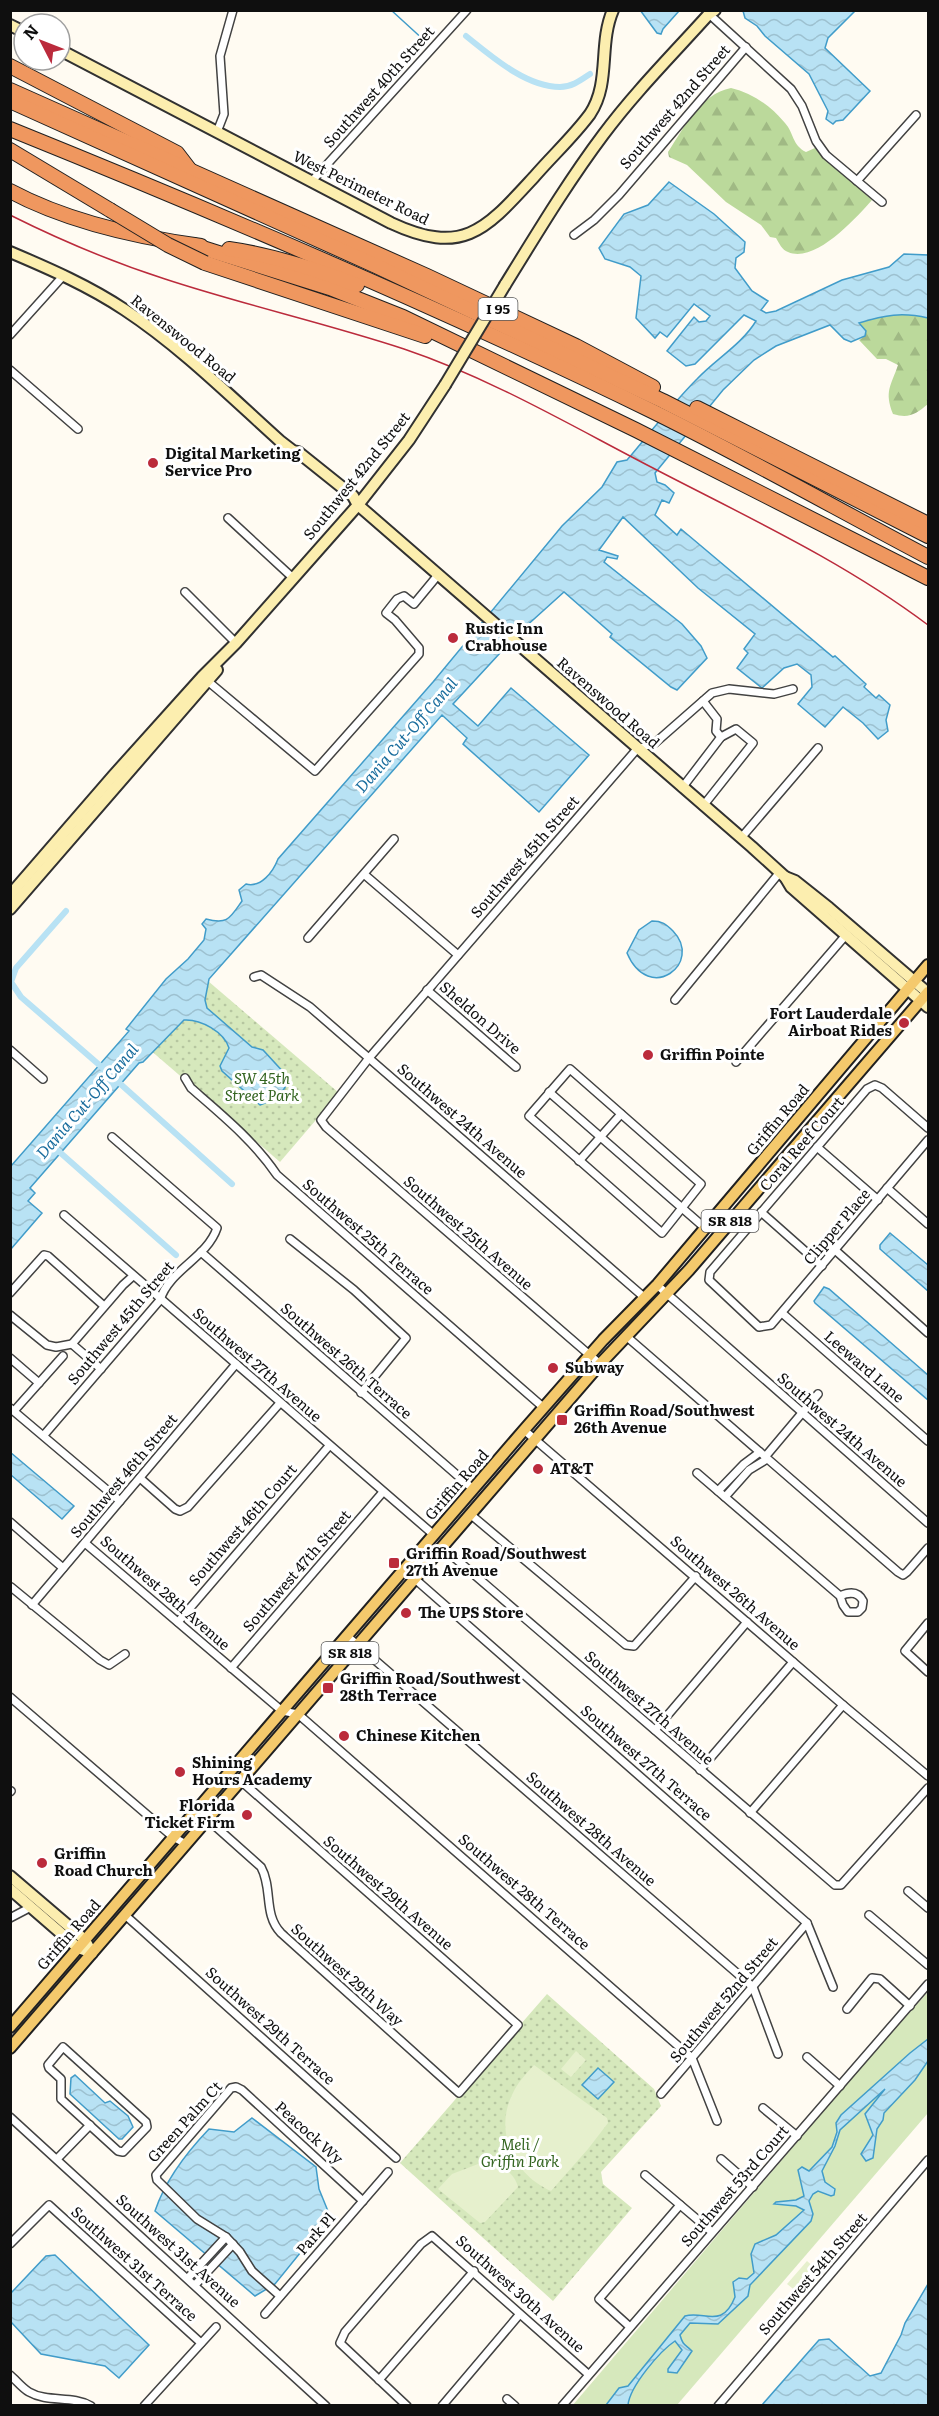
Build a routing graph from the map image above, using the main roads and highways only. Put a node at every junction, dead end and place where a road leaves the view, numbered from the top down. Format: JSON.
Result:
{"nodes":[{"id":1,"x":10,"y":66,"type":"edge"},
{"id":2,"x":10,"y":90,"type":"edge"},
{"id":3,"x":10,"y":101,"type":"edge"},
{"id":4,"x":10,"y":118,"type":"edge"},
{"id":5,"x":10,"y":123,"type":"edge"},
{"id":6,"x":10,"y":129,"type":"edge"},
{"id":7,"x":26,"y":130,"type":"junction"},
{"id":8,"x":10,"y":150,"type":"edge"},
{"id":9,"x":192,"y":172,"type":"junction"},
{"id":10,"x":10,"y":191,"type":"edge"},
{"id":11,"x":194,"y":245,"type":"junction"},
{"id":12,"x":440,"y":312,"type":"junction"},
{"id":13,"x":487,"y":359,"type":"junction"},
{"id":14,"x":660,"y":404,"type":"junction"},
{"id":15,"x":704,"y":425,"type":"junction"},
{"id":16,"x":844,"y":481,"type":"junction"},
{"id":17,"x":928,"y":513,"type":"edge"},
{"id":18,"x":928,"y":524,"type":"edge"},
{"id":19,"x":928,"y":536,"type":"edge"},
{"id":20,"x":928,"y":547,"type":"edge"},
{"id":21,"x":928,"y":557,"type":"edge"},
{"id":22,"x":928,"y":578,"type":"edge"},
{"id":23,"x":928,"y":965,"type":"edge"},
{"id":24,"x":927,"y":997,"type":"edge"},
{"id":25,"x":787,"y":1134,"type":"junction"},
{"id":26,"x":740,"y":1189,"type":"junction"},
{"id":27,"x":753,"y":1194,"type":"junction"},
{"id":28,"x":715,"y":1240,"type":"junction"},
{"id":29,"x":448,"y":1519,"type":"junction"},
{"id":30,"x":434,"y":1535,"type":"junction"},
{"id":31,"x":442,"y":1547,"type":"junction"},
{"id":32,"x":428,"y":1563,"type":"junction"},
{"id":33,"x":10,"y":2026,"type":"edge"},
{"id":34,"x":10,"y":2048,"type":"edge"}],
"edges":[{"from":1,"to":9,"type":"highway"},
{"from":2,"to":9,"type":"highway","number":"I 95"},
{"from":3,"to":14,"type":"highway"},
{"from":4,"to":7,"type":"highway"},
{"from":5,"to":7,"type":"highway"},
{"from":6,"to":12,"type":"highway","number":"I 95"},
{"from":7,"to":14,"type":"highway"},
{"from":8,"to":13,"type":"highway","bridge":true},
{"from":9,"to":14,"type":"highway","number":"I 95"},
{"from":10,"to":11,"type":"highway"},
{"from":11,"to":12,"type":"highway"},
{"from":11,"to":13,"type":"highway"},
{"from":12,"to":14,"type":"highway","number":"I 95"},
{"from":13,"to":22,"type":"highway"},
{"from":14,"to":15,"type":"highway","number":"I 95"},
{"from":14,"to":15,"type":"highway","number":"I 95"},
{"from":15,"to":16,"type":"highway","number":"I 95"},
{"from":15,"to":19,"type":"highway"},
{"from":15,"to":20,"type":"highway"},
{"from":15,"to":21,"type":"highway","number":"I 95"},
{"from":16,"to":17,"type":"highway"},
{"from":16,"to":18,"type":"highway","number":"I 95"},
{"from":23,"to":25,"type":"main road","name":"Griffin Road","number":"SR 818"},
{"from":24,"to":27,"type":"main road","name":"Griffin Road","number":"SR 818"},
{"from":25,"to":26,"type":"main road","name":"Griffin Road","number":"SR 818"},
{"from":25,"to":27,"type":"main road"},
{"from":26,"to":28,"type":"main road"},
{"from":26,"to":29,"type":"main road","name":"Griffin Road","number":"SR 818"},
{"from":27,"to":28,"type":"main road","name":"Griffin Road","number":"SR 818"},
{"from":28,"to":31,"type":"main road","name":"Griffin Road","number":"SR 818"},
{"from":29,"to":30,"type":"main road","name":"Griffin Road","number":"SR 818"},
{"from":29,"to":31,"type":"main road"},
{"from":30,"to":32,"type":"main road"},
{"from":30,"to":33,"type":"main road","name":"Griffin Road","number":"SR 818"},
{"from":31,"to":32,"type":"main road","name":"Griffin Road","number":"SR 818"},
{"from":32,"to":34,"type":"main road","name":"Griffin Road","number":"SR 818"}]}
